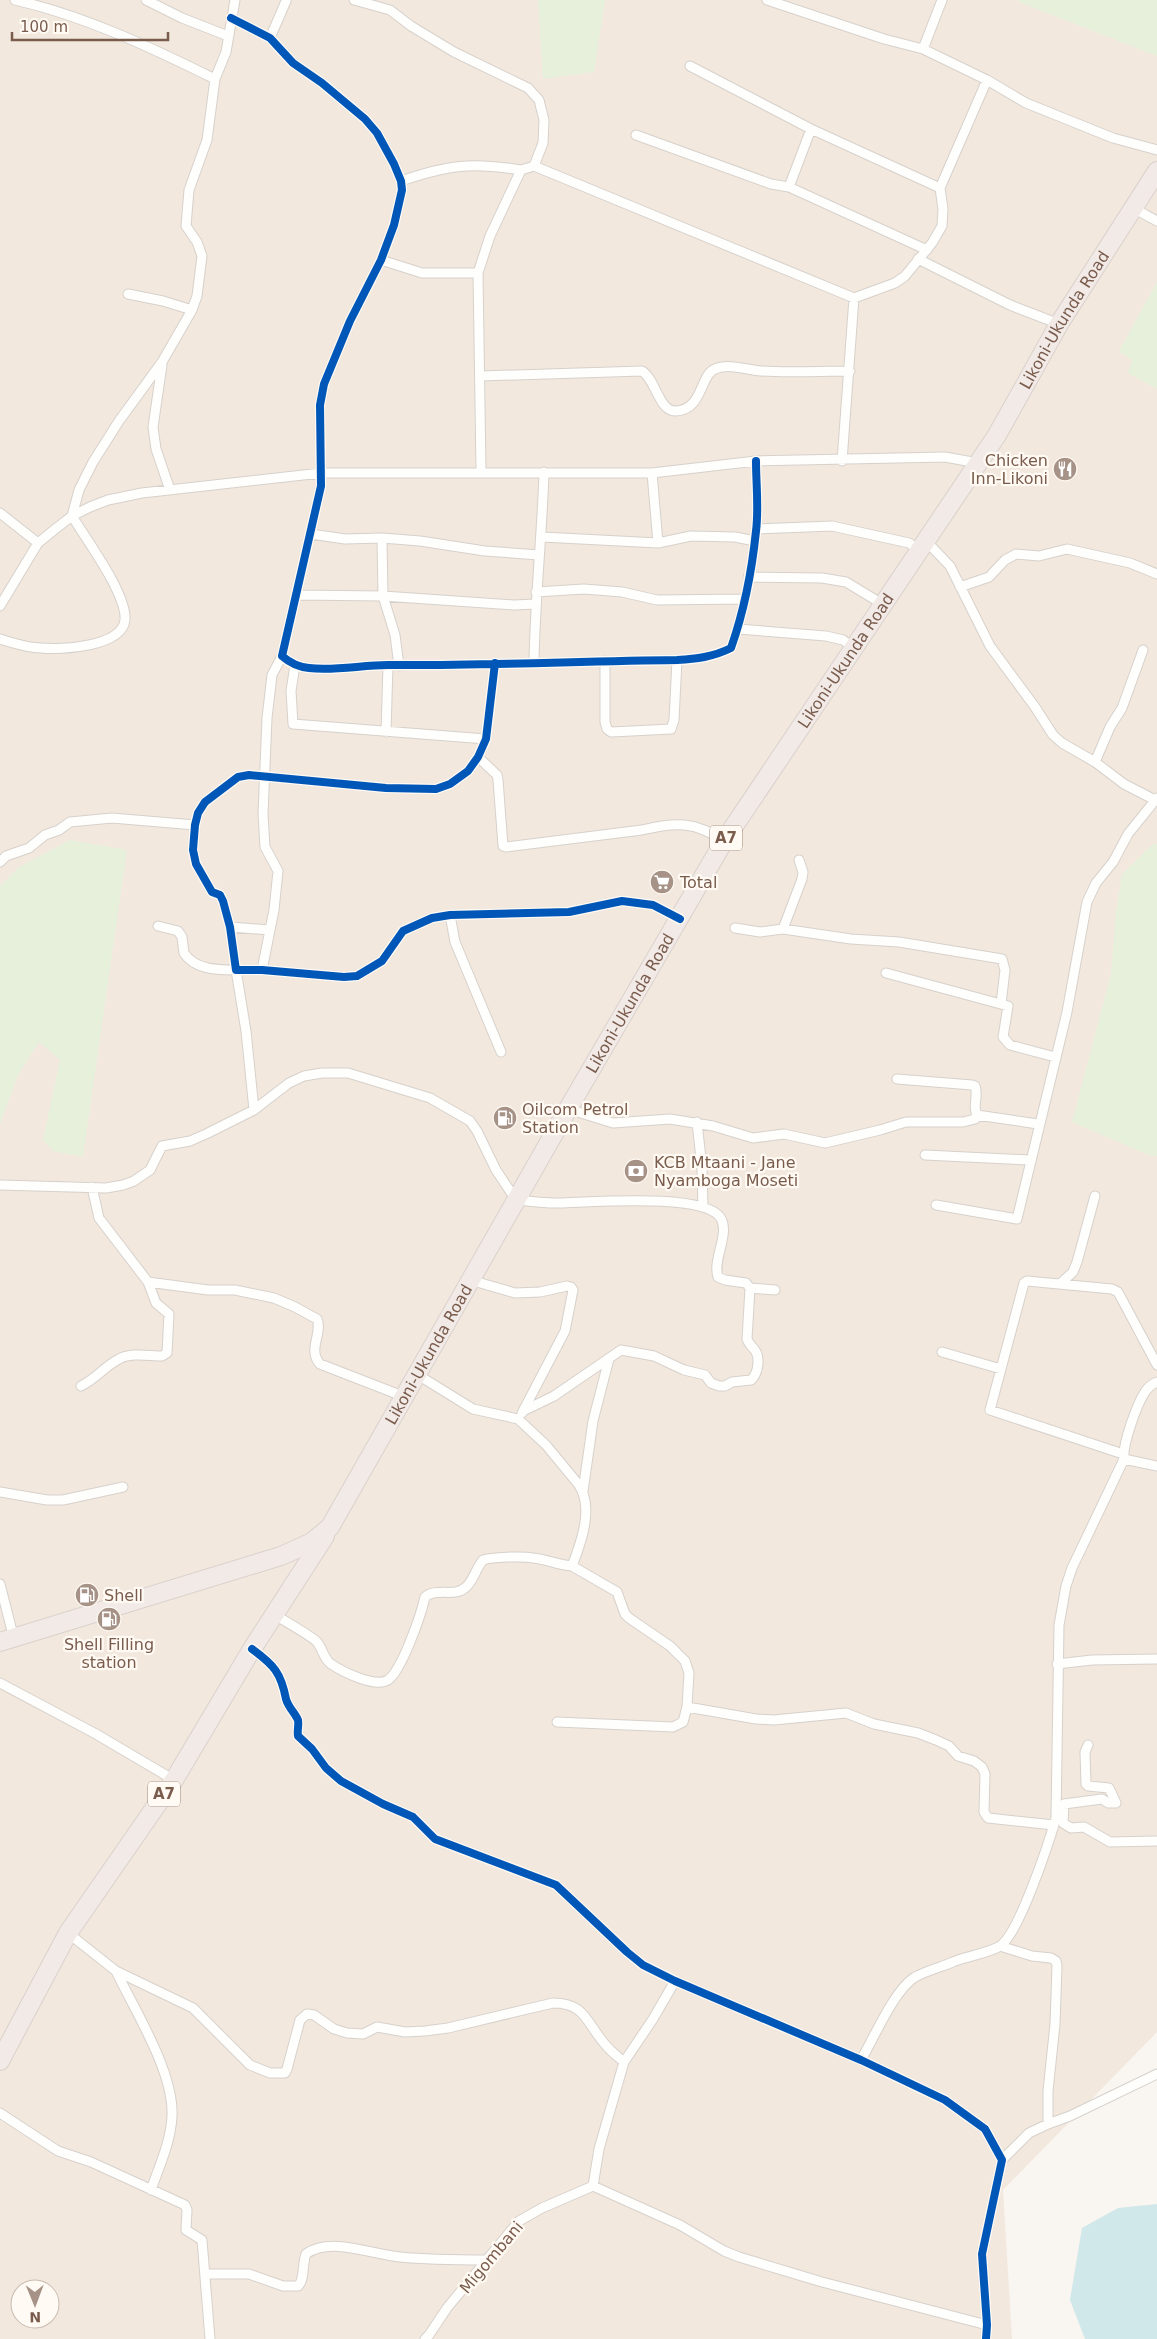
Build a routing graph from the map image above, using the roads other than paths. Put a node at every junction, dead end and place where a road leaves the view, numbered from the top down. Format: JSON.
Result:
{"nodes":[{"id":1,"x":15,"y":0,"type":"edge"},
{"id":2,"x":146,"y":0,"type":"edge"},
{"id":3,"x":234,"y":0,"type":"edge"},
{"id":4,"x":354,"y":0,"type":"edge"},
{"id":5,"x":767,"y":0,"type":"edge"},
{"id":6,"x":942,"y":0,"type":"edge"},
{"id":7,"x":286,"y":1,"type":"edge"},
{"id":8,"x":231,"y":18,"type":"junction"},
{"id":9,"x":228,"y":36,"type":"junction"},
{"id":10,"x":270,"y":38,"type":"junction"},
{"id":11,"x":923,"y":49,"type":"junction"},
{"id":12,"x":690,"y":66,"type":"dead end"},
{"id":13,"x":215,"y":79,"type":"junction"},
{"id":14,"x":987,"y":80,"type":"junction"},
{"id":15,"x":811,"y":129,"type":"junction"},
{"id":16,"x":636,"y":135,"type":"dead end"},
{"id":17,"x":1157,"y":150,"type":"edge"},
{"id":18,"x":534,"y":166,"type":"junction"},
{"id":19,"x":521,"y":170,"type":"junction"},
{"id":20,"x":1157,"y":171,"type":"edge"},
{"id":21,"x":401,"y":181,"type":"junction"},
{"id":22,"x":789,"y":187,"type":"junction"},
{"id":23,"x":940,"y":188,"type":"junction"},
{"id":24,"x":1133,"y":208,"type":"junction"},
{"id":25,"x":1157,"y":221,"type":"edge"},
{"id":26,"x":927,"y":250,"type":"junction"},
{"id":27,"x":918,"y":259,"type":"junction"},
{"id":28,"x":381,"y":260,"type":"junction"},
{"id":29,"x":478,"y":273,"type":"junction"},
{"id":30,"x":128,"y":294,"type":"dead end"},
{"id":31,"x":854,"y":298,"type":"junction"},
{"id":32,"x":192,"y":310,"type":"junction"},
{"id":33,"x":1059,"y":324,"type":"junction"},
{"id":34,"x":162,"y":362,"type":"junction"},
{"id":35,"x":850,"y":372,"type":"junction"},
{"id":36,"x":480,"y":376,"type":"junction"},
{"id":37,"x":756,"y":461,"type":"junction"},
{"id":38,"x":842,"y":461,"type":"junction"},
{"id":39,"x":978,"y":463,"type":"junction"},
{"id":40,"x":481,"y":471,"type":"junction"},
{"id":41,"x":544,"y":472,"type":"junction"},
{"id":42,"x":321,"y":473,"type":"junction"},
{"id":43,"x":652,"y":473,"type":"junction"},
{"id":44,"x":170,"y":490,"type":"junction"},
{"id":45,"x":0,"y":513,"type":"edge"},
{"id":46,"x":72,"y":516,"type":"junction"},
{"id":47,"x":756,"y":529,"type":"junction"},
{"id":48,"x":311,"y":534,"type":"junction"},
{"id":49,"x":382,"y":538,"type":"junction"},
{"id":50,"x":542,"y":538,"type":"junction"},
{"id":51,"x":755,"y":541,"type":"junction"},
{"id":52,"x":38,"y":543,"type":"junction"},
{"id":53,"x":658,"y":543,"type":"junction"},
{"id":54,"x":924,"y":546,"type":"junction"},
{"id":55,"x":539,"y":555,"type":"junction"},
{"id":56,"x":1157,"y":574,"type":"edge"},
{"id":57,"x":748,"y":578,"type":"junction"},
{"id":58,"x":960,"y":586,"type":"junction"},
{"id":59,"x":536,"y":592,"type":"junction"},
{"id":60,"x":296,"y":595,"type":"junction"},
{"id":61,"x":384,"y":596,"type":"junction"},
{"id":62,"x":744,"y":599,"type":"junction"},
{"id":63,"x":535,"y":604,"type":"junction"},
{"id":64,"x":884,"y":605,"type":"junction"},
{"id":65,"x":0,"y":606,"type":"edge"},
{"id":66,"x":738,"y":629,"type":"junction"},
{"id":67,"x":0,"y":639,"type":"edge"},
{"id":68,"x":855,"y":649,"type":"junction"},
{"id":69,"x":1143,"y":650,"type":"dead end"},
{"id":70,"x":282,"y":656,"type":"junction"},
{"id":71,"x":676,"y":660,"type":"junction"},
{"id":72,"x":605,"y":661,"type":"junction"},
{"id":73,"x":534,"y":662,"type":"junction"},
{"id":74,"x":495,"y":663,"type":"junction"},
{"id":75,"x":295,"y":665,"type":"junction"},
{"id":76,"x":388,"y":665,"type":"junction"},
{"id":77,"x":399,"y":666,"type":"junction"},
{"id":78,"x":386,"y":732,"type":"junction"},
{"id":79,"x":486,"y":740,"type":"junction"},
{"id":80,"x":478,"y":757,"type":"junction"},
{"id":81,"x":1095,"y":762,"type":"junction"},
{"id":82,"x":266,"y":776,"type":"junction"},
{"id":83,"x":1156,"y":799,"type":"edge"},
{"id":84,"x":195,"y":825,"type":"junction"},
{"id":85,"x":724,"y":841,"type":"junction"},
{"id":86,"x":799,"y":860,"type":"dead end"},
{"id":87,"x":0,"y":862,"type":"edge"},
{"id":88,"x":450,"y":915,"type":"junction"},
{"id":89,"x":680,"y":919,"type":"junction"},
{"id":90,"x":158,"y":926,"type":"dead end"},
{"id":91,"x":230,"y":927,"type":"junction"},
{"id":92,"x":735,"y":928,"type":"dead end"},
{"id":93,"x":783,"y":929,"type":"junction"},
{"id":94,"x":270,"y":930,"type":"junction"},
{"id":95,"x":236,"y":970,"type":"junction"},
{"id":96,"x":262,"y":970,"type":"junction"},
{"id":97,"x":886,"y":973,"type":"dead end"},
{"id":98,"x":1001,"y":1004,"type":"junction"},
{"id":99,"x":501,"y":1052,"type":"dead end"},
{"id":100,"x":1055,"y":1057,"type":"junction"},
{"id":101,"x":897,"y":1079,"type":"dead end"},
{"id":102,"x":568,"y":1109,"type":"junction"},
{"id":103,"x":254,"y":1110,"type":"junction"},
{"id":104,"x":979,"y":1115,"type":"junction"},
{"id":105,"x":697,"y":1122,"type":"junction"},
{"id":106,"x":1038,"y":1124,"type":"junction"},
{"id":107,"x":925,"y":1155,"type":"dead end"},
{"id":108,"x":1030,"y":1160,"type":"junction"},
{"id":109,"x":0,"y":1185,"type":"edge"},
{"id":110,"x":92,"y":1187,"type":"junction"},
{"id":111,"x":1095,"y":1196,"type":"dead end"},
{"id":112,"x":516,"y":1200,"type":"junction"},
{"id":113,"x":936,"y":1205,"type":"dead end"},
{"id":114,"x":703,"y":1207,"type":"junction"},
{"id":115,"x":470,"y":1280,"type":"junction"},
{"id":116,"x":148,"y":1282,"type":"junction"},
{"id":117,"x":1061,"y":1283,"type":"junction"},
{"id":118,"x":750,"y":1288,"type":"junction"},
{"id":119,"x":775,"y":1290,"type":"dead end"},
{"id":120,"x":942,"y":1352,"type":"dead end"},
{"id":121,"x":609,"y":1359,"type":"junction"},
{"id":122,"x":1157,"y":1365,"type":"edge"},
{"id":123,"x":1001,"y":1369,"type":"junction"},
{"id":124,"x":418,"y":1375,"type":"junction"},
{"id":125,"x":1157,"y":1382,"type":"edge"},
{"id":126,"x":80,"y":1386,"type":"dead end"},
{"id":127,"x":405,"y":1397,"type":"junction"},
{"id":128,"x":523,"y":1411,"type":"junction"},
{"id":129,"x":518,"y":1420,"type":"junction"},
{"id":130,"x":1123,"y":1456,"type":"junction"},
{"id":131,"x":1157,"y":1466,"type":"edge"},
{"id":132,"x":124,"y":1487,"type":"dead end"},
{"id":133,"x":583,"y":1491,"type":"junction"},
{"id":134,"x":0,"y":1492,"type":"edge"},
{"id":135,"x":330,"y":1527,"type":"junction"},
{"id":136,"x":272,"y":1559,"type":"junction"},
{"id":137,"x":572,"y":1566,"type":"junction"},
{"id":138,"x":296,"y":1581,"type":"junction"},
{"id":139,"x":1,"y":1589,"type":"edge"},
{"id":140,"x":276,"y":1615,"type":"junction"},
{"id":141,"x":7,"y":1641,"type":"edge"},
{"id":142,"x":252,"y":1649,"type":"junction"},
{"id":143,"x":1157,"y":1659,"type":"edge"},
{"id":144,"x":1057,"y":1664,"type":"junction"},
{"id":145,"x":0,"y":1683,"type":"edge"},
{"id":146,"x":687,"y":1707,"type":"junction"},
{"id":147,"x":557,"y":1722,"type":"dead end"},
{"id":148,"x":1088,"y":1745,"type":"dead end"},
{"id":149,"x":174,"y":1780,"type":"junction"},
{"id":150,"x":1064,"y":1804,"type":"junction"},
{"id":151,"x":1056,"y":1810,"type":"junction"},
{"id":152,"x":1054,"y":1825,"type":"junction"},
{"id":153,"x":1157,"y":1841,"type":"edge"},
{"id":154,"x":68,"y":1933,"type":"junction"},
{"id":155,"x":1000,"y":1946,"type":"junction"},
{"id":156,"x":116,"y":1971,"type":"junction"},
{"id":157,"x":675,"y":1980,"type":"junction"},
{"id":158,"x":861,"y":2060,"type":"junction"},
{"id":159,"x":0,"y":2061,"type":"edge"},
{"id":160,"x":624,"y":2062,"type":"junction"},
{"id":161,"x":1157,"y":2074,"type":"edge"},
{"id":162,"x":0,"y":2113,"type":"edge"},
{"id":163,"x":1048,"y":2124,"type":"junction"},
{"id":164,"x":1002,"y":2160,"type":"junction"},
{"id":165,"x":593,"y":2186,"type":"junction"},
{"id":166,"x":151,"y":2190,"type":"junction"},
{"id":167,"x":488,"y":2260,"type":"junction"},
{"id":168,"x":206,"y":2274,"type":"junction"},
{"id":169,"x":987,"y":2325,"type":"junction"},
{"id":170,"x":210,"y":2339,"type":"edge"},
{"id":171,"x":424,"y":2339,"type":"edge"},
{"id":172,"x":986,"y":2339,"type":"edge"}],
"edges":[{"from":1,"to":13,"type":"street"},
{"from":2,"to":9,"type":"street"},
{"from":3,"to":8,"type":"street"},
{"from":4,"to":18,"type":"street"},
{"from":5,"to":11,"type":"street"},
{"from":6,"to":11,"type":"street"},
{"from":7,"to":10,"type":"street"},
{"from":8,"to":9,"type":"street"},
{"from":8,"to":10,"type":"street"},
{"from":9,"to":13,"type":"street"},
{"from":10,"to":21,"type":"street"},
{"from":11,"to":14,"type":"street"},
{"from":12,"to":15,"type":"street"},
{"from":13,"to":32,"type":"street"},
{"from":14,"to":17,"type":"street"},
{"from":14,"to":23,"type":"street"},
{"from":15,"to":22,"type":"street"},
{"from":15,"to":23,"type":"street"},
{"from":16,"to":22,"type":"street"},
{"from":18,"to":19,"type":"street"},
{"from":18,"to":31,"type":"street"},
{"from":19,"to":21,"type":"street"},
{"from":19,"to":29,"type":"street"},
{"from":20,"to":24,"type":"highway","name":"Likoni-Ukunda Road","number":"A7"},
{"from":21,"to":28,"type":"street"},
{"from":22,"to":26,"type":"street"},
{"from":23,"to":26,"type":"street"},
{"from":24,"to":25,"type":"street"},
{"from":24,"to":33,"type":"highway","name":"Likoni-Ukunda Road","number":"A7"},
{"from":26,"to":27,"type":"street"},
{"from":27,"to":31,"type":"street"},
{"from":27,"to":33,"type":"street"},
{"from":28,"to":29,"type":"street"},
{"from":28,"to":42,"type":"street"},
{"from":29,"to":36,"type":"street"},
{"from":30,"to":32,"type":"street"},
{"from":31,"to":35,"type":"street"},
{"from":32,"to":34,"type":"street"},
{"from":33,"to":39,"type":"highway","name":"Likoni-Ukunda Road","number":"A7"},
{"from":34,"to":44,"type":"street"},
{"from":34,"to":46,"type":"street"},
{"from":35,"to":36,"type":"street"},
{"from":35,"to":38,"type":"street"},
{"from":36,"to":40,"type":"street"},
{"from":37,"to":38,"type":"street"},
{"from":37,"to":43,"type":"street"},
{"from":37,"to":47,"type":"street"},
{"from":38,"to":39,"type":"street"},
{"from":39,"to":54,"type":"highway","name":"Likoni-Ukunda Road","number":"A7"},
{"from":40,"to":41,"type":"street"},
{"from":40,"to":42,"type":"street"},
{"from":41,"to":43,"type":"street"},
{"from":41,"to":50,"type":"street"},
{"from":42,"to":44,"type":"street"},
{"from":42,"to":48,"type":"street"},
{"from":43,"to":53,"type":"street"},
{"from":44,"to":46,"type":"street"},
{"from":45,"to":52,"type":"street"},
{"from":46,"to":52,"type":"street"},
{"from":46,"to":67,"type":"street"},
{"from":47,"to":51,"type":"street"},
{"from":47,"to":54,"type":"street"},
{"from":48,"to":49,"type":"street"},
{"from":48,"to":60,"type":"street"},
{"from":49,"to":55,"type":"street"},
{"from":49,"to":61,"type":"street"},
{"from":50,"to":53,"type":"street"},
{"from":50,"to":55,"type":"street"},
{"from":51,"to":53,"type":"street"},
{"from":51,"to":57,"type":"street"},
{"from":52,"to":65,"type":"street"},
{"from":54,"to":58,"type":"street"},
{"from":54,"to":64,"type":"highway","name":"Likoni-Ukunda Road","number":"A7"},
{"from":55,"to":59,"type":"street"},
{"from":56,"to":58,"type":"street"},
{"from":57,"to":62,"type":"street"},
{"from":57,"to":64,"type":"street"},
{"from":58,"to":81,"type":"street"},
{"from":59,"to":62,"type":"street"},
{"from":59,"to":63,"type":"street"},
{"from":60,"to":61,"type":"street"},
{"from":60,"to":70,"type":"street"},
{"from":61,"to":63,"type":"street"},
{"from":61,"to":77,"type":"street"},
{"from":62,"to":66,"type":"street"},
{"from":63,"to":73,"type":"street"},
{"from":64,"to":68,"type":"highway","name":"Likoni-Ukunda Road","number":"A7"},
{"from":66,"to":68,"type":"street"},
{"from":66,"to":71,"type":"street"},
{"from":68,"to":85,"type":"highway","name":"Likoni-Ukunda Road","number":"A7"},
{"from":69,"to":81,"type":"street"},
{"from":70,"to":75,"type":"street"},
{"from":70,"to":82,"type":"street"},
{"from":71,"to":72,"type":"street"},
{"from":71,"to":72,"type":"street"},
{"from":72,"to":73,"type":"street"},
{"from":73,"to":74,"type":"street"},
{"from":74,"to":77,"type":"street"},
{"from":74,"to":79,"type":"street"},
{"from":75,"to":76,"type":"street"},
{"from":75,"to":78,"type":"street"},
{"from":76,"to":77,"type":"street"},
{"from":76,"to":78,"type":"street"},
{"from":78,"to":79,"type":"street"},
{"from":79,"to":80,"type":"street"},
{"from":80,"to":82,"type":"street"},
{"from":80,"to":85,"type":"street"},
{"from":81,"to":83,"type":"street"},
{"from":82,"to":84,"type":"street"},
{"from":82,"to":94,"type":"street"},
{"from":83,"to":100,"type":"street"},
{"from":84,"to":87,"type":"street"},
{"from":84,"to":91,"type":"street"},
{"from":85,"to":89,"type":"highway","name":"Likoni-Ukunda Road","number":"A7"},
{"from":86,"to":93,"type":"street"},
{"from":88,"to":89,"type":"street"},
{"from":88,"to":96,"type":"street"},
{"from":88,"to":99,"type":"street"},
{"from":89,"to":102,"type":"highway","name":"Likoni-Ukunda Road","number":"A7"},
{"from":90,"to":95,"type":"street"},
{"from":91,"to":94,"type":"street"},
{"from":91,"to":95,"type":"street"},
{"from":92,"to":93,"type":"street"},
{"from":93,"to":98,"type":"street"},
{"from":94,"to":96,"type":"street"},
{"from":95,"to":96,"type":"street"},
{"from":95,"to":103,"type":"street"},
{"from":97,"to":98,"type":"street"},
{"from":98,"to":100,"type":"street"},
{"from":100,"to":106,"type":"street"},
{"from":101,"to":104,"type":"street"},
{"from":102,"to":105,"type":"street"},
{"from":102,"to":112,"type":"highway","name":"Likoni-Ukunda Road","number":"A7"},
{"from":103,"to":110,"type":"street"},
{"from":103,"to":112,"type":"street"},
{"from":104,"to":105,"type":"street"},
{"from":104,"to":106,"type":"street"},
{"from":105,"to":114,"type":"street"},
{"from":106,"to":108,"type":"street"},
{"from":107,"to":108,"type":"street"},
{"from":108,"to":113,"type":"street"},
{"from":109,"to":110,"type":"street"},
{"from":110,"to":116,"type":"street"},
{"from":111,"to":117,"type":"street"},
{"from":112,"to":114,"type":"street"},
{"from":112,"to":115,"type":"highway","name":"Likoni-Ukunda Road","number":"A7"},
{"from":114,"to":118,"type":"street"},
{"from":115,"to":124,"type":"highway","name":"Likoni-Ukunda Road","number":"A7"},
{"from":115,"to":128,"type":"street"},
{"from":116,"to":126,"type":"street"},
{"from":116,"to":127,"type":"street"},
{"from":117,"to":122,"type":"street"},
{"from":117,"to":123,"type":"street"},
{"from":118,"to":119,"type":"street"},
{"from":118,"to":121,"type":"street"},
{"from":120,"to":123,"type":"street"},
{"from":121,"to":128,"type":"street"},
{"from":121,"to":133,"type":"street"},
{"from":123,"to":130,"type":"street"},
{"from":124,"to":127,"type":"highway","name":"Likoni-Ukunda Road","number":"A7"},
{"from":124,"to":129,"type":"street"},
{"from":125,"to":130,"type":"street"},
{"from":127,"to":135,"type":"highway","name":"Likoni-Ukunda Road","number":"A7"},
{"from":128,"to":129,"type":"street"},
{"from":129,"to":133,"type":"street"},
{"from":130,"to":131,"type":"street"},
{"from":130,"to":144,"type":"street"},
{"from":132,"to":134,"type":"street"},
{"from":133,"to":137,"type":"street"},
{"from":135,"to":136,"type":"highway","name":"Likoni-Ukunda Road","number":"A7"},
{"from":135,"to":138,"type":"highway","number":"A7"},
{"from":136,"to":138,"type":"highway"},
{"from":136,"to":141,"type":"highway","name":"Likoni-Ukunda Road","number":"A7"},
{"from":137,"to":140,"type":"street"},
{"from":137,"to":146,"type":"street"},
{"from":138,"to":140,"type":"highway","number":"A7"},
{"from":139,"to":141,"type":"street"},
{"from":140,"to":142,"type":"highway","number":"A7"},
{"from":142,"to":149,"type":"highway","number":"A7"},
{"from":142,"to":157,"type":"street"},
{"from":143,"to":144,"type":"street"},
{"from":144,"to":151,"type":"street"},
{"from":145,"to":149,"type":"street"},
{"from":146,"to":147,"type":"street"},
{"from":146,"to":152,"type":"street"},
{"from":148,"to":150,"type":"street"},
{"from":149,"to":154,"type":"highway","number":"A7"},
{"from":150,"to":151,"type":"street"},
{"from":150,"to":153,"type":"street"},
{"from":151,"to":152,"type":"street"},
{"from":152,"to":155,"type":"street"},
{"from":154,"to":156,"type":"street"},
{"from":154,"to":159,"type":"highway","number":"A7"},
{"from":155,"to":158,"type":"street"},
{"from":155,"to":163,"type":"street"},
{"from":156,"to":160,"type":"street"},
{"from":156,"to":166,"type":"street"},
{"from":157,"to":158,"type":"street"},
{"from":157,"to":160,"type":"street"},
{"from":158,"to":164,"type":"street"},
{"from":160,"to":165,"type":"street"},
{"from":161,"to":163,"type":"street"},
{"from":162,"to":166,"type":"street"},
{"from":163,"to":164,"type":"street"},
{"from":164,"to":169,"type":"street"},
{"from":165,"to":167,"type":"street","name":"Migombani"},
{"from":165,"to":169,"type":"street"},
{"from":166,"to":168,"type":"street"},
{"from":167,"to":168,"type":"street"},
{"from":167,"to":171,"type":"street","name":"Migombani"},
{"from":168,"to":170,"type":"street"},
{"from":169,"to":172,"type":"street"}]}
